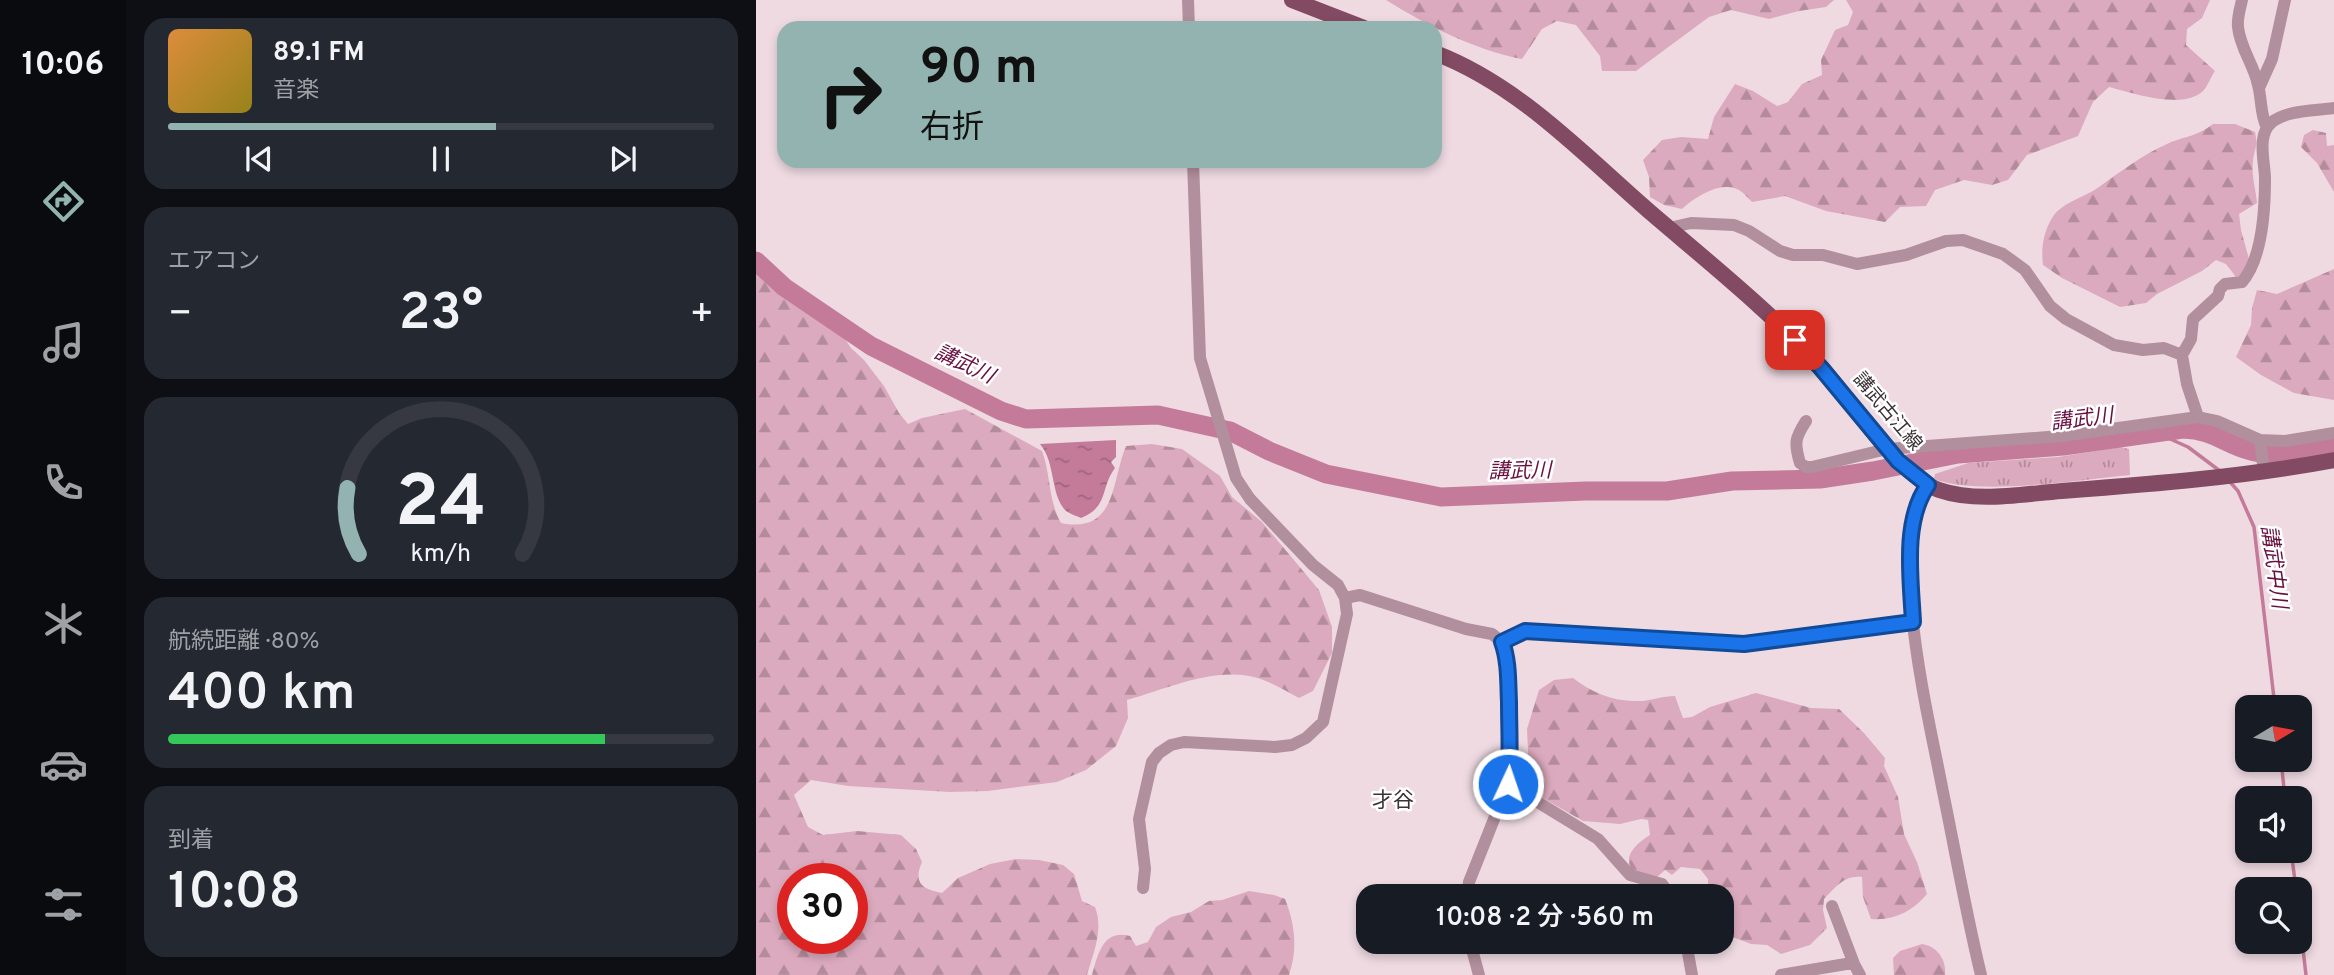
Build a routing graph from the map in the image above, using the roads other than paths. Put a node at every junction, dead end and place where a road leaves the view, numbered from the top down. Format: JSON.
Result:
{"nodes":[{"id":1,"x":1188,"y":0,"type":"edge"},
{"id":2,"x":1292,"y":0,"type":"edge"},
{"id":3,"x":2242,"y":0,"type":"edge"},
{"id":4,"x":2285,"y":0,"type":"edge"},
{"id":5,"x":1189,"y":21,"type":"edge"},
{"id":6,"x":1344,"y":21,"type":"edge"},
{"id":7,"x":1442,"y":56,"type":"edge"},
{"id":8,"x":2259,"y":88,"type":"junction"},
{"id":9,"x":2334,"y":108,"type":"edge"},
{"id":10,"x":2267,"y":128,"type":"junction"},
{"id":11,"x":1193,"y":168,"type":"edge"},
{"id":12,"x":1669,"y":228,"type":"junction"},
{"id":13,"x":2182,"y":355,"type":"junction"},
{"id":14,"x":2198,"y":417,"type":"junction"},
{"id":15,"x":1806,"y":421,"type":"dead end"},
{"id":16,"x":2334,"y":433,"type":"edge"},
{"id":17,"x":2260,"y":443,"type":"junction"},
{"id":18,"x":1889,"y":451,"type":"junction"},
{"id":19,"x":2334,"y":460,"type":"edge"},
{"id":20,"x":2263,"y":466,"type":"junction"},
{"id":21,"x":1922,"y":482,"type":"junction"},
{"id":22,"x":1345,"y":598,"type":"junction"},
{"id":23,"x":1913,"y":622,"type":"junction"},
{"id":24,"x":1502,"y":642,"type":"junction"},
{"id":25,"x":1508,"y":784,"type":"junction"},
{"id":26,"x":1469,"y":884,"type":"edge"},
{"id":27,"x":1662,"y":884,"type":"edge"},
{"id":28,"x":1143,"y":888,"type":"dead end"},
{"id":29,"x":1832,"y":906,"type":"dead end"},
{"id":30,"x":1473,"y":954,"type":"edge"},
{"id":31,"x":1688,"y":954,"type":"edge"},
{"id":32,"x":1857,"y":969,"type":"edge"},
{"id":33,"x":1479,"y":975,"type":"edge"},
{"id":34,"x":1692,"y":975,"type":"edge"},
{"id":35,"x":1781,"y":975,"type":"edge"},
{"id":36,"x":1981,"y":975,"type":"edge"}],
"edges":[{"from":1,"to":5,"type":"street"},
{"from":2,"to":6,"type":"main road"},
{"from":3,"to":8,"type":"street"},
{"from":4,"to":8,"type":"street"},
{"from":7,"to":12,"type":"main road","name":"講武古江線"},
{"from":8,"to":10,"type":"street"},
{"from":9,"to":10,"type":"street"},
{"from":10,"to":13,"type":"street"},
{"from":11,"to":22,"type":"street"},
{"from":12,"to":13,"type":"street"},
{"from":12,"to":18,"type":"main road","name":"講武古江線"},
{"from":13,"to":14,"type":"street"},
{"from":14,"to":17,"type":"street"},
{"from":14,"to":18,"type":"street"},
{"from":15,"to":18,"type":"street"},
{"from":16,"to":17,"type":"street"},
{"from":17,"to":20,"type":"street"},
{"from":18,"to":21,"type":"main road","name":"講武古江線"},
{"from":19,"to":20,"type":"main road","name":"講武古江線"},
{"from":20,"to":21,"type":"main road","name":"講武古江線"},
{"from":21,"to":23,"type":"street"},
{"from":22,"to":24,"type":"street"},
{"from":22,"to":28,"type":"street"},
{"from":23,"to":24,"type":"street"},
{"from":23,"to":36,"type":"street"},
{"from":24,"to":25,"type":"street"},
{"from":25,"to":26,"type":"street"},
{"from":25,"to":27,"type":"street"},
{"from":29,"to":32,"type":"street"},
{"from":30,"to":33,"type":"street"},
{"from":31,"to":34,"type":"street"},
{"from":32,"to":35,"type":"street"}]}
